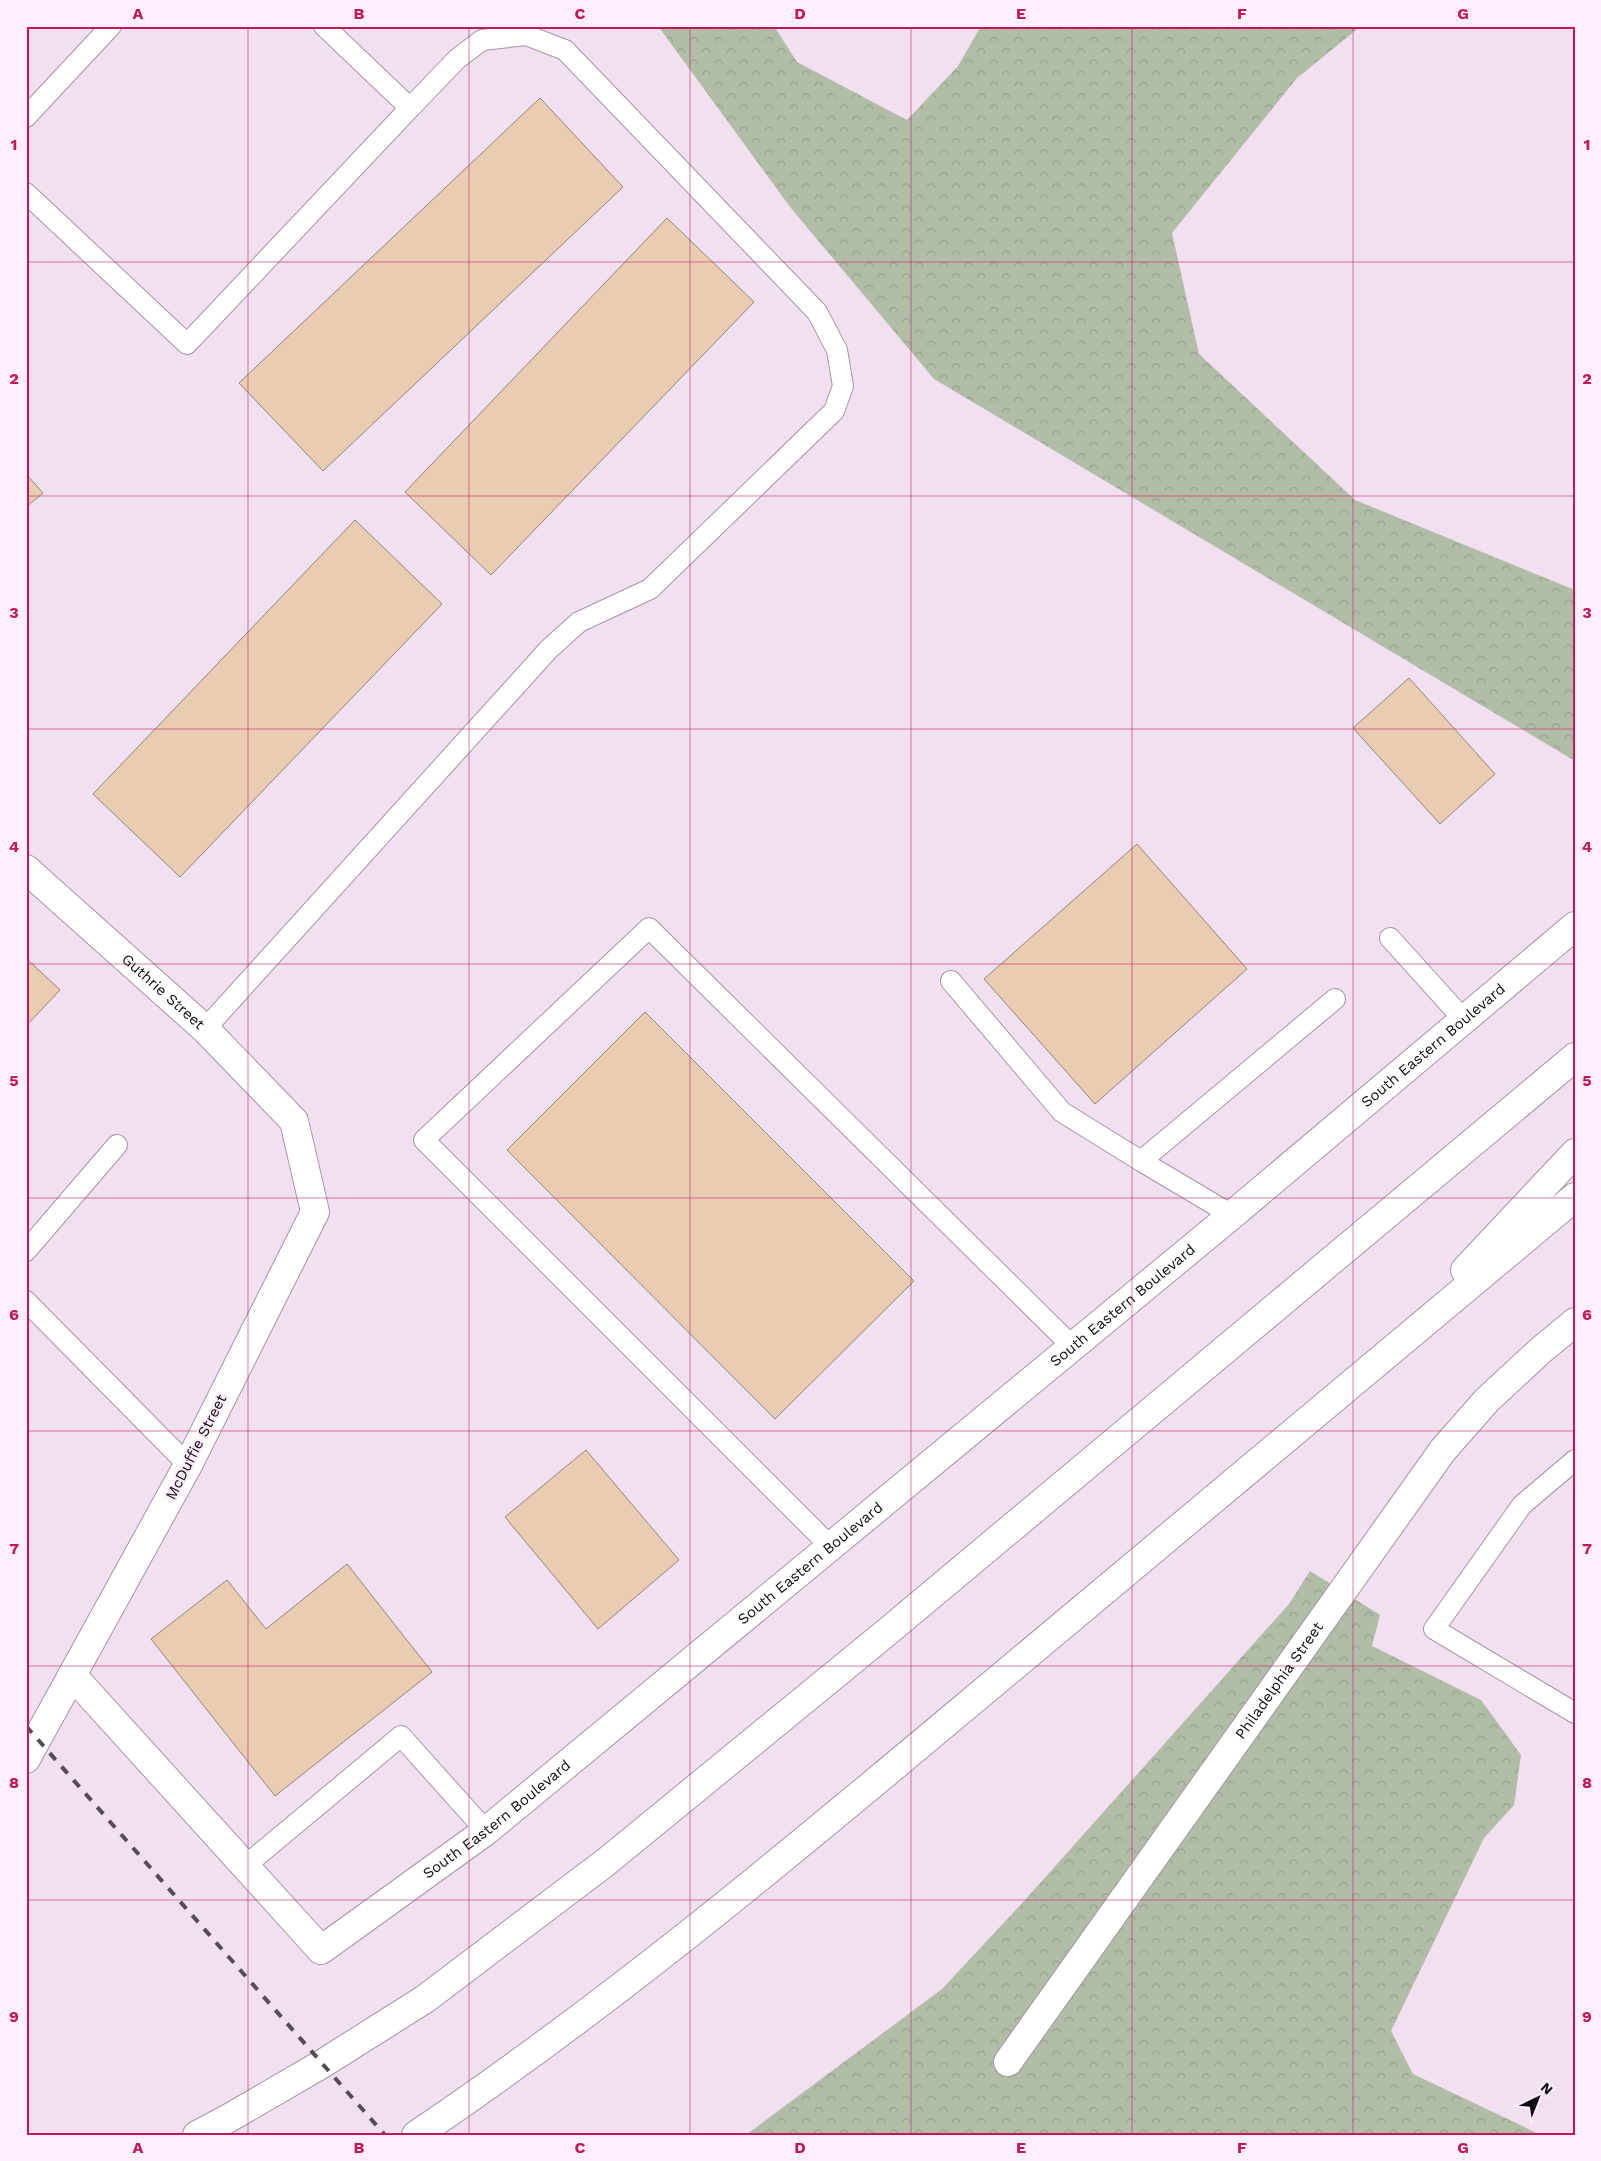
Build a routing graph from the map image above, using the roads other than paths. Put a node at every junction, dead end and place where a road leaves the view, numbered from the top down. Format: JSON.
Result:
{"nodes":[{"id":1,"x":111,"y":26,"type":"edge"},
{"id":2,"x":324,"y":26,"type":"edge"},
{"id":3,"x":410,"y":108,"type":"junction"},
{"id":4,"x":26,"y":117,"type":"edge"},
{"id":5,"x":26,"y":193,"type":"edge"},
{"id":6,"x":26,"y":869,"type":"edge"},
{"id":7,"x":1575,"y":926,"type":"edge"},
{"id":8,"x":1390,"y":938,"type":"dead end"},
{"id":9,"x":951,"y":981,"type":"dead end"},
{"id":10,"x":1336,"y":999,"type":"dead end"},
{"id":11,"x":1464,"y":1020,"type":"junction"},
{"id":12,"x":205,"y":1029,"type":"junction"},
{"id":13,"x":1575,"y":1057,"type":"edge"},
{"id":14,"x":294,"y":1122,"type":"joint"},
{"id":15,"x":117,"y":1145,"type":"dead end"},
{"id":16,"x":1575,"y":1152,"type":"edge"},
{"id":17,"x":1141,"y":1161,"type":"junction"},
{"id":18,"x":1575,"y":1197,"type":"edge"},
{"id":19,"x":1232,"y":1216,"type":"junction"},
{"id":20,"x":26,"y":1250,"type":"edge"},
{"id":21,"x":26,"y":1301,"type":"edge"},
{"id":22,"x":1575,"y":1322,"type":"edge"},
{"id":23,"x":1073,"y":1347,"type":"junction"},
{"id":24,"x":1382,"y":1358,"type":"junction"},
{"id":25,"x":1575,"y":1460,"type":"edge"},
{"id":26,"x":188,"y":1465,"type":"junction"},
{"id":27,"x":830,"y":1547,"type":"junction"},
{"id":28,"x":72,"y":1675,"type":"junction"},
{"id":29,"x":1575,"y":1713,"type":"edge"},
{"id":30,"x":26,"y":1759,"type":"edge"},
{"id":31,"x":486,"y":1831,"type":"junction"},
{"id":32,"x":245,"y":1866,"type":"junction"},
{"id":33,"x":1008,"y":2062,"type":"dead end"},
{"id":34,"x":197,"y":2135,"type":"edge"},
{"id":35,"x":416,"y":2135,"type":"edge"}],
"edges":[{"from":1,"to":4,"type":"lane"},
{"from":2,"to":3,"type":"lane"},
{"from":3,"to":5,"type":"lane"},
{"from":3,"to":12,"type":"lane"},
{"from":6,"to":12,"type":"main road","name":"Guthrie Street"},
{"from":7,"to":11,"type":"main road","name":"South Eastern Boulevard"},
{"from":8,"to":11,"type":"lane"},
{"from":9,"to":17,"type":"lane"},
{"from":10,"to":17,"type":"lane"},
{"from":11,"to":19,"type":"main road","name":"South Eastern Boulevard"},
{"from":12,"to":14,"type":"main road","name":"Guthrie Street"},
{"from":13,"to":34,"type":"main road"},
{"from":14,"to":26,"type":"main road","name":"McDuffie Street"},
{"from":15,"to":20,"type":"lane"},
{"from":16,"to":24,"type":"main road"},
{"from":17,"to":19,"type":"lane"},
{"from":18,"to":24,"type":"main road"},
{"from":19,"to":23,"type":"main road","name":"South Eastern Boulevard"},
{"from":21,"to":26,"type":"lane"},
{"from":22,"to":33,"type":"main road","name":"Philadelphia Street"},
{"from":23,"to":27,"type":"main road","name":"South Eastern Boulevard"},
{"from":23,"to":27,"type":"lane"},
{"from":24,"to":35,"type":"main road"},
{"from":25,"to":29,"type":"lane"},
{"from":26,"to":28,"type":"main road","name":"McDuffie Street"},
{"from":27,"to":31,"type":"main road","name":"South Eastern Boulevard"},
{"from":28,"to":30,"type":"main road","name":"McDuffie Street"},
{"from":28,"to":32,"type":"main road","name":"South Eastern Boulevard"},
{"from":31,"to":32,"type":"main road","name":"South Eastern Boulevard"},
{"from":31,"to":32,"type":"lane"}]}
